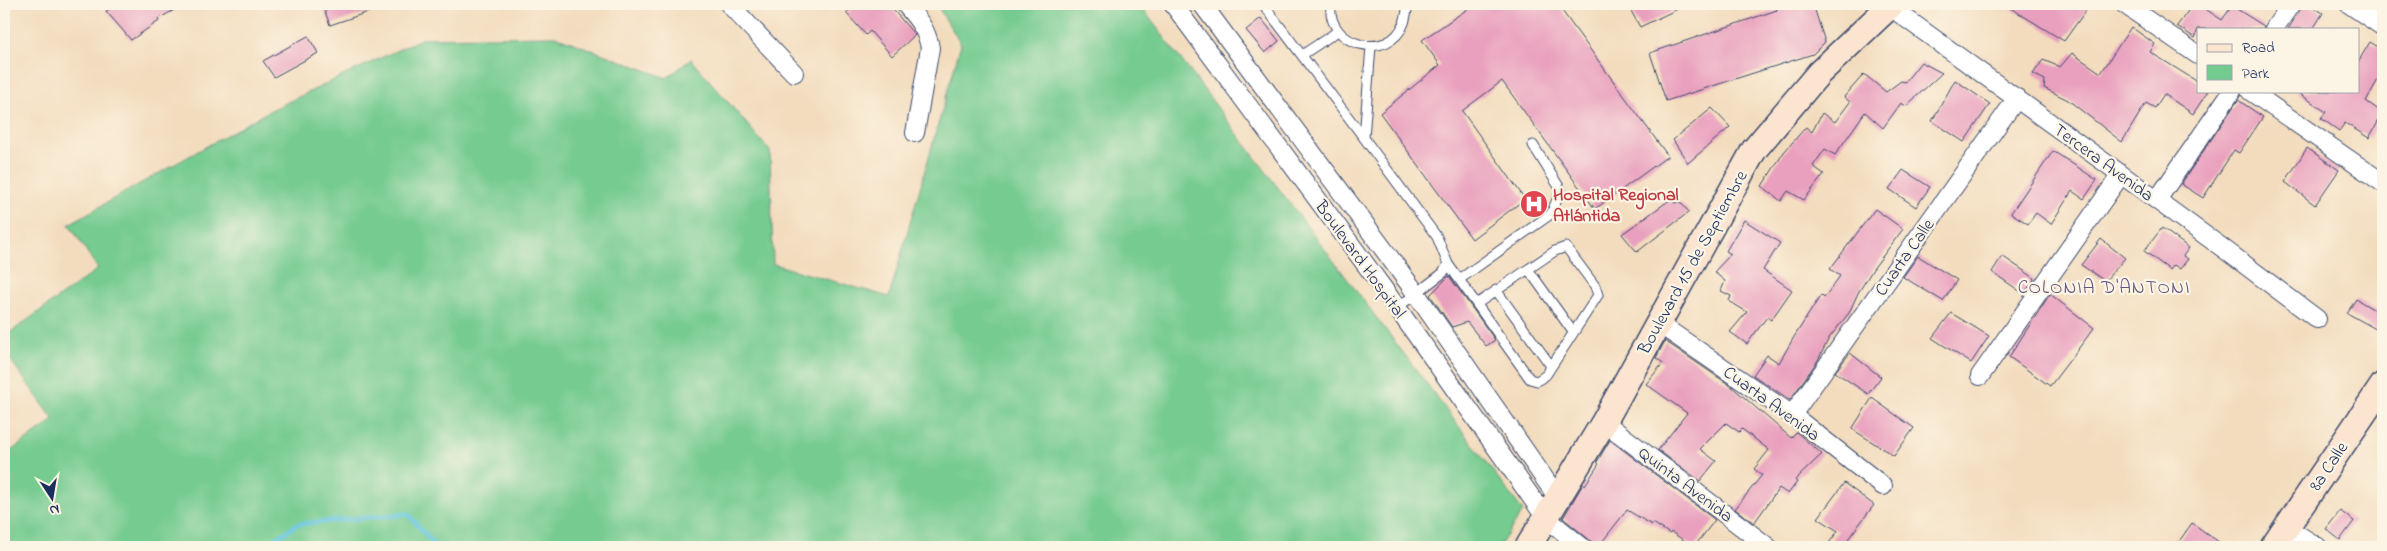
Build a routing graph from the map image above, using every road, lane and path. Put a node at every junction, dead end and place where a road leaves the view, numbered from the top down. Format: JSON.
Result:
{"nodes":[{"id":1,"x":729,"y":4,"type":"edge"},
{"id":2,"x":904,"y":4,"type":"edge"},
{"id":3,"x":1173,"y":4,"type":"edge"},
{"id":4,"x":1202,"y":4,"type":"edge"},
{"id":5,"x":1263,"y":4,"type":"edge"},
{"id":6,"x":1331,"y":4,"type":"edge"},
{"id":7,"x":1408,"y":4,"type":"edge"},
{"id":8,"x":2124,"y":4,"type":"edge"},
{"id":9,"x":2291,"y":4,"type":"edge"},
{"id":10,"x":2349,"y":4,"type":"edge"},
{"id":11,"x":1890,"y":5,"type":"edge"},
{"id":12,"x":2383,"y":27,"type":"edge"},
{"id":13,"x":2275,"y":28,"type":"edge"},
{"id":14,"x":1338,"y":31,"type":"junction"},
{"id":15,"x":1371,"y":46,"type":"junction"},
{"id":16,"x":2197,"y":54,"type":"edge"},
{"id":17,"x":1302,"y":55,"type":"junction"},
{"id":18,"x":794,"y":72,"type":"dead end"},
{"id":19,"x":2231,"y":92,"type":"edge"},
{"id":20,"x":2251,"y":92,"type":"edge"},
{"id":21,"x":2017,"y":98,"type":"junction"},
{"id":22,"x":915,"y":133,"type":"dead end"},
{"id":23,"x":1364,"y":138,"type":"junction"},
{"id":24,"x":1533,"y":145,"type":"dead end"},
{"id":25,"x":2120,"y":176,"type":"junction"},
{"id":26,"x":2383,"y":183,"type":"edge"},
{"id":27,"x":2157,"y":200,"type":"junction"},
{"id":28,"x":1448,"y":264,"type":"junction"},
{"id":29,"x":1528,"y":269,"type":"junction"},
{"id":30,"x":1460,"y":279,"type":"junction"},
{"id":31,"x":1496,"y":290,"type":"junction"},
{"id":32,"x":1416,"y":295,"type":"junction"},
{"id":33,"x":1478,"y":303,"type":"junction"},
{"id":34,"x":1397,"y":308,"type":"junction"},
{"id":35,"x":2317,"y":319,"type":"dead end"},
{"id":36,"x":1658,"y":323,"type":"junction"},
{"id":37,"x":1572,"y":332,"type":"junction"},
{"id":38,"x":1551,"y":366,"type":"junction"},
{"id":39,"x":1980,"y":376,"type":"dead end"},
{"id":40,"x":2383,"y":385,"type":"edge"},
{"id":41,"x":1792,"y":415,"type":"junction"},
{"id":42,"x":1604,"y":422,"type":"junction"},
{"id":43,"x":1883,"y":486,"type":"dead end"},
{"id":44,"x":1552,"y":508,"type":"junction"},
{"id":45,"x":2280,"y":537,"type":"edge"},
{"id":46,"x":1528,"y":547,"type":"edge"},
{"id":47,"x":1582,"y":547,"type":"edge"},
{"id":48,"x":1768,"y":547,"type":"edge"},
{"id":49,"x":2318,"y":547,"type":"edge"}],
"edges":[{"from":1,"to":18,"type":"street"},
{"from":2,"to":22,"type":"street"},
{"from":3,"to":34,"type":"street","name":"Boulevard Hospital"},
{"from":4,"to":32,"type":"street","name":"Boulevard Hospital"},
{"from":5,"to":17,"type":"lane"},
{"from":6,"to":14,"type":"lane"},
{"from":7,"to":15,"type":"lane"},
{"from":8,"to":16,"type":"street"},
{"from":9,"to":13,"type":"street"},
{"from":10,"to":12,"type":"street"},
{"from":11,"to":21,"type":"street","name":"Tercera Avenida"},
{"from":11,"to":36,"type":"street","name":"Boulevard 15 de Septiembre"},
{"from":14,"to":15,"type":"lane"},
{"from":14,"to":17,"type":"lane"},
{"from":15,"to":23,"type":"lane"},
{"from":17,"to":23,"type":"lane"},
{"from":19,"to":27,"type":"street"},
{"from":20,"to":26,"type":"street"},
{"from":21,"to":25,"type":"street","name":"Tercera Avenida"},
{"from":21,"to":41,"type":"street","name":"Cuarta Calle"},
{"from":23,"to":28,"type":"lane"},
{"from":24,"to":30,"type":"lane"},
{"from":25,"to":27,"type":"street","name":"Tercera Avenida"},
{"from":25,"to":39,"type":"street"},
{"from":27,"to":35,"type":"street","name":"Tercera Avenida"},
{"from":28,"to":30,"type":"lane"},
{"from":28,"to":32,"type":"lane"},
{"from":29,"to":31,"type":"lane"},
{"from":29,"to":37,"type":"lane"},
{"from":29,"to":37,"type":"lane"},
{"from":30,"to":33,"type":"lane"},
{"from":31,"to":33,"type":"lane"},
{"from":31,"to":38,"type":"lane"},
{"from":32,"to":34,"type":"lane"},
{"from":32,"to":44,"type":"street","name":"Boulevard Hospital"},
{"from":33,"to":38,"type":"lane"},
{"from":34,"to":44,"type":"street","name":"Boulevard Hospital"},
{"from":36,"to":41,"type":"street","name":"Cuarta Avenida"},
{"from":36,"to":42,"type":"street","name":"Boulevard 15 de Septiembre"},
{"from":37,"to":38,"type":"lane"},
{"from":40,"to":45,"type":"street","name":"8a Calle"},
{"from":41,"to":43,"type":"street","name":"Cuarta Avenida"},
{"from":42,"to":44,"type":"street","name":"Boulevard 15 de Septiembre"},
{"from":42,"to":48,"type":"street","name":"Quinta Avenida"},
{"from":44,"to":46,"type":"street","name":"Boulevard 15 de Septiembre"},
{"from":44,"to":47,"type":"street"},
{"from":45,"to":49,"type":"street"}]}
